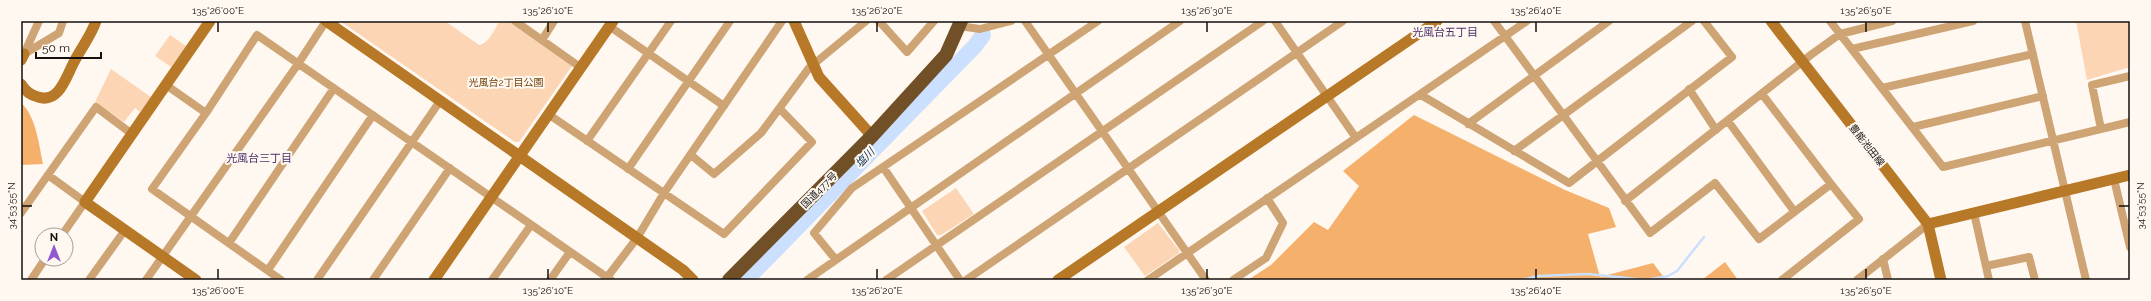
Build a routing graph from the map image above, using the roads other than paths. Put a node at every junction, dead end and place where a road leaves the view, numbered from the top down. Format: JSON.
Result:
{"nodes":[{"id":1,"x":39,"y":21,"type":"edge"},
{"id":2,"x":63,"y":21,"type":"edge"},
{"id":3,"x":96,"y":21,"type":"edge"},
{"id":4,"x":210,"y":21,"type":"edge"},
{"id":5,"x":326,"y":21,"type":"edge"},
{"id":6,"x":515,"y":21,"type":"edge"},
{"id":7,"x":554,"y":21,"type":"edge"},
{"id":8,"x":671,"y":21,"type":"edge"},
{"id":9,"x":730,"y":21,"type":"edge"},
{"id":10,"x":782,"y":21,"type":"edge"},
{"id":11,"x":794,"y":21,"type":"edge"},
{"id":12,"x":866,"y":21,"type":"edge"},
{"id":13,"x":878,"y":21,"type":"edge"},
{"id":14,"x":934,"y":21,"type":"edge"},
{"id":15,"x":1010,"y":21,"type":"edge"},
{"id":16,"x":1025,"y":21,"type":"edge"},
{"id":17,"x":1098,"y":21,"type":"edge"},
{"id":18,"x":1180,"y":21,"type":"edge"},
{"id":19,"x":1263,"y":21,"type":"edge"},
{"id":20,"x":1275,"y":21,"type":"edge"},
{"id":21,"x":1343,"y":21,"type":"edge"},
{"id":22,"x":1436,"y":21,"type":"edge"},
{"id":23,"x":1494,"y":21,"type":"edge"},
{"id":24,"x":1527,"y":21,"type":"edge"},
{"id":25,"x":1609,"y":21,"type":"edge"},
{"id":26,"x":1692,"y":21,"type":"edge"},
{"id":27,"x":1704,"y":21,"type":"edge"},
{"id":28,"x":1771,"y":21,"type":"edge"},
{"id":29,"x":1830,"y":21,"type":"edge"},
{"id":30,"x":1892,"y":21,"type":"edge"},
{"id":31,"x":1973,"y":21,"type":"edge"},
{"id":32,"x":2025,"y":21,"type":"edge"},
{"id":33,"x":1882,"y":22,"type":"edge"},
{"id":34,"x":996,"y":23,"type":"edge"},
{"id":35,"x":611,"y":24,"type":"edge"},
{"id":36,"x":960,"y":24,"type":"edge"},
{"id":37,"x":1840,"y":34,"type":"junction"},
{"id":38,"x":1505,"y":36,"type":"junction"},
{"id":39,"x":542,"y":40,"type":"junction"},
{"id":40,"x":1852,"y":49,"type":"junction"},
{"id":41,"x":648,"y":53,"type":"junction"},
{"id":42,"x":1297,"y":53,"type":"junction"},
{"id":43,"x":1049,"y":54,"type":"junction"},
{"id":44,"x":2033,"y":54,"type":"junction"},
{"id":45,"x":22,"y":57,"type":"edge"},
{"id":46,"x":1802,"y":62,"type":"junction"},
{"id":47,"x":298,"y":64,"type":"junction"},
{"id":48,"x":813,"y":64,"type":"junction"},
{"id":49,"x":580,"y":67,"type":"junction"},
{"id":50,"x":1534,"y":76,"type":"junction"},
{"id":51,"x":2130,"y":76,"type":"edge"},
{"id":52,"x":689,"y":81,"type":"junction"},
{"id":53,"x":21,"y":84,"type":"edge"},
{"id":54,"x":166,"y":85,"type":"junction"},
{"id":55,"x":334,"y":88,"type":"junction"},
{"id":56,"x":1882,"y":88,"type":"junction"},
{"id":57,"x":1689,"y":89,"type":"junction"},
{"id":58,"x":1076,"y":93,"type":"junction"},
{"id":59,"x":1762,"y":94,"type":"junction"},
{"id":60,"x":1421,"y":95,"type":"junction"},
{"id":61,"x":1326,"y":96,"type":"junction"},
{"id":62,"x":2043,"y":96,"type":"junction"},
{"id":63,"x":440,"y":101,"type":"junction"},
{"id":64,"x":724,"y":106,"type":"junction"},
{"id":65,"x":780,"y":109,"type":"junction"},
{"id":66,"x":206,"y":113,"type":"junction"},
{"id":67,"x":548,"y":114,"type":"junction"},
{"id":68,"x":373,"y":115,"type":"junction"},
{"id":69,"x":1563,"y":115,"type":"junction"},
{"id":70,"x":1728,"y":121,"type":"junction"},
{"id":71,"x":2130,"y":122,"type":"edge"},
{"id":72,"x":1468,"y":124,"type":"junction"},
{"id":73,"x":1913,"y":127,"type":"junction"},
{"id":74,"x":2101,"y":129,"type":"junction"},
{"id":75,"x":1716,"y":130,"type":"junction"},
{"id":76,"x":1103,"y":131,"type":"junction"},
{"id":77,"x":132,"y":134,"type":"junction"},
{"id":78,"x":872,"y":136,"type":"junction"},
{"id":79,"x":1356,"y":138,"type":"junction"},
{"id":80,"x":2053,"y":140,"type":"junction"},
{"id":81,"x":587,"y":141,"type":"junction"},
{"id":82,"x":412,"y":142,"type":"junction"},
{"id":83,"x":1514,"y":151,"type":"junction"},
{"id":84,"x":691,"y":155,"type":"junction"},
{"id":85,"x":520,"y":156,"type":"junction"},
{"id":86,"x":1598,"y":162,"type":"junction"},
{"id":87,"x":883,"y":167,"type":"junction"},
{"id":88,"x":450,"y":168,"type":"junction"},
{"id":89,"x":1128,"y":168,"type":"junction"},
{"id":90,"x":628,"y":169,"type":"junction"},
{"id":91,"x":2130,"y":175,"type":"edge"},
{"id":92,"x":48,"y":176,"type":"junction"},
{"id":93,"x":2114,"y":179,"type":"junction"},
{"id":94,"x":1831,"y":184,"type":"junction"},
{"id":95,"x":2065,"y":191,"type":"junction"},
{"id":96,"x":664,"y":194,"type":"junction"},
{"id":97,"x":491,"y":197,"type":"junction"},
{"id":98,"x":1267,"y":198,"type":"junction"},
{"id":99,"x":1625,"y":201,"type":"junction"},
{"id":100,"x":84,"y":202,"type":"junction"},
{"id":101,"x":911,"y":208,"type":"junction"},
{"id":102,"x":1794,"y":211,"type":"junction"},
{"id":103,"x":1158,"y":212,"type":"junction"},
{"id":104,"x":21,"y":213,"type":"edge"},
{"id":105,"x":1974,"y":213,"type":"junction"},
{"id":106,"x":191,"y":217,"type":"junction"},
{"id":107,"x":1928,"y":224,"type":"junction"},
{"id":108,"x":531,"y":225,"type":"junction"},
{"id":109,"x":67,"y":227,"type":"edge"},
{"id":110,"x":125,"y":230,"type":"junction"},
{"id":111,"x":2128,"y":232,"type":"edge"},
{"id":112,"x":637,"y":238,"type":"junction"},
{"id":113,"x":229,"y":243,"type":"junction"},
{"id":114,"x":936,"y":246,"type":"junction"},
{"id":115,"x":2130,"y":247,"type":"edge"},
{"id":116,"x":570,"y":252,"type":"junction"},
{"id":117,"x":1187,"y":253,"type":"junction"},
{"id":118,"x":162,"y":256,"type":"junction"},
{"id":119,"x":1883,"y":259,"type":"junction"},
{"id":120,"x":836,"y":260,"type":"junction"},
{"id":121,"x":1986,"y":266,"type":"junction"},
{"id":122,"x":40,"y":267,"type":"edge"},
{"id":123,"x":268,"y":270,"type":"junction"},
{"id":124,"x":607,"y":279,"type":"edge"},
{"id":125,"x":31,"y":280,"type":"edge"},
{"id":126,"x":89,"y":280,"type":"edge"},
{"id":127,"x":146,"y":280,"type":"edge"},
{"id":128,"x":196,"y":280,"type":"edge"},
{"id":129,"x":281,"y":280,"type":"edge"},
{"id":130,"x":317,"y":280,"type":"edge"},
{"id":131,"x":373,"y":280,"type":"edge"},
{"id":132,"x":434,"y":280,"type":"edge"},
{"id":133,"x":492,"y":280,"type":"edge"},
{"id":134,"x":550,"y":280,"type":"edge"},
{"id":135,"x":693,"y":280,"type":"edge"},
{"id":136,"x":729,"y":280,"type":"edge"},
{"id":137,"x":807,"y":280,"type":"edge"},
{"id":138,"x":886,"y":280,"type":"edge"},
{"id":139,"x":960,"y":280,"type":"edge"},
{"id":140,"x":966,"y":280,"type":"edge"},
{"id":141,"x":1058,"y":280,"type":"edge"},
{"id":142,"x":1148,"y":280,"type":"edge"},
{"id":143,"x":1206,"y":280,"type":"edge"},
{"id":144,"x":1233,"y":280,"type":"edge"},
{"id":145,"x":1782,"y":280,"type":"edge"},
{"id":146,"x":1856,"y":280,"type":"edge"},
{"id":147,"x":1888,"y":280,"type":"edge"},
{"id":148,"x":1941,"y":280,"type":"edge"},
{"id":149,"x":1990,"y":280,"type":"edge"},
{"id":150,"x":2034,"y":280,"type":"edge"},
{"id":151,"x":2086,"y":280,"type":"edge"}],
"edges":[{"from":1,"to":45,"type":"street"},
{"from":2,"to":45,"type":"street"},
{"from":3,"to":53,"type":"street"},
{"from":4,"to":54,"type":"street"},
{"from":5,"to":47,"type":"street"},
{"from":5,"to":63,"type":"street"},
{"from":6,"to":39,"type":"street"},
{"from":7,"to":39,"type":"street"},
{"from":8,"to":41,"type":"street"},
{"from":9,"to":52,"type":"street"},
{"from":10,"to":64,"type":"street"},
{"from":11,"to":48,"type":"street"},
{"from":12,"to":48,"type":"street"},
{"from":13,"to":14,"type":"street"},
{"from":15,"to":34,"type":"street"},
{"from":16,"to":43,"type":"street"},
{"from":17,"to":43,"type":"street"},
{"from":18,"to":58,"type":"street"},
{"from":19,"to":76,"type":"street"},
{"from":20,"to":42,"type":"street"},
{"from":21,"to":42,"type":"street"},
{"from":22,"to":61,"type":"street"},
{"from":23,"to":38,"type":"street"},
{"from":24,"to":38,"type":"street"},
{"from":25,"to":50,"type":"street"},
{"from":26,"to":69,"type":"street"},
{"from":27,"to":57,"type":"street"},
{"from":28,"to":46,"type":"street","name":"豊能池田線"},
{"from":29,"to":37,"type":"street"},
{"from":30,"to":33,"type":"street"},
{"from":31,"to":40,"type":"street"},
{"from":32,"to":44,"type":"street"},
{"from":33,"to":37,"type":"street"},
{"from":34,"to":36,"type":"street"},
{"from":35,"to":41,"type":"street"},
{"from":35,"to":49,"type":"street"},
{"from":36,"to":78,"type":"highway","name":"国道477号"},
{"from":37,"to":40,"type":"street"},
{"from":37,"to":46,"type":"street"},
{"from":38,"to":50,"type":"street"},
{"from":38,"to":60,"type":"street"},
{"from":39,"to":49,"type":"street"},
{"from":40,"to":56,"type":"street"},
{"from":41,"to":52,"type":"street"},
{"from":41,"to":81,"type":"street"},
{"from":42,"to":61,"type":"street"},
{"from":42,"to":89,"type":"street"},
{"from":43,"to":58,"type":"street"},
{"from":43,"to":87,"type":"street"},
{"from":44,"to":56,"type":"street"},
{"from":44,"to":62,"type":"street"},
{"from":46,"to":59,"type":"street"},
{"from":46,"to":107,"type":"street","name":"豊能池田線"},
{"from":47,"to":55,"type":"street"},
{"from":47,"to":66,"type":"street"},
{"from":47,"to":106,"type":"street"},
{"from":48,"to":65,"type":"street"},
{"from":48,"to":78,"type":"street"},
{"from":49,"to":67,"type":"street"},
{"from":50,"to":69,"type":"street"},
{"from":50,"to":72,"type":"street"},
{"from":51,"to":74,"type":"street"},
{"from":52,"to":64,"type":"street"},
{"from":52,"to":90,"type":"street"},
{"from":54,"to":66,"type":"street"},
{"from":54,"to":77,"type":"street"},
{"from":55,"to":68,"type":"street"},
{"from":55,"to":113,"type":"street"},
{"from":56,"to":73,"type":"street"},
{"from":57,"to":75,"type":"street"},
{"from":57,"to":86,"type":"street"},
{"from":58,"to":76,"type":"street"},
{"from":58,"to":101,"type":"street"},
{"from":59,"to":70,"type":"street"},
{"from":59,"to":94,"type":"street"},
{"from":60,"to":72,"type":"street"},
{"from":60,"to":79,"type":"street"},
{"from":61,"to":79,"type":"street"},
{"from":61,"to":103,"type":"street"},
{"from":62,"to":73,"type":"street"},
{"from":62,"to":80,"type":"street"},
{"from":63,"to":82,"type":"street"},
{"from":63,"to":85,"type":"street"},
{"from":64,"to":84,"type":"street"},
{"from":65,"to":84,"type":"street"},
{"from":65,"to":96,"type":"street"},
{"from":66,"to":106,"type":"street"},
{"from":67,"to":81,"type":"street"},
{"from":67,"to":85,"type":"street"},
{"from":68,"to":82,"type":"street"},
{"from":68,"to":123,"type":"street"},
{"from":69,"to":83,"type":"street"},
{"from":69,"to":86,"type":"street"},
{"from":70,"to":75,"type":"street"},
{"from":70,"to":102,"type":"street"},
{"from":71,"to":74,"type":"street"},
{"from":72,"to":83,"type":"street"},
{"from":73,"to":80,"type":"street"},
{"from":74,"to":80,"type":"street"},
{"from":75,"to":99,"type":"street"},
{"from":76,"to":89,"type":"street"},
{"from":76,"to":114,"type":"street"},
{"from":77,"to":92,"type":"street"},
{"from":77,"to":100,"type":"street"},
{"from":78,"to":136,"type":"highway","name":"国道477号"},
{"from":79,"to":98,"type":"street"},
{"from":80,"to":95,"type":"street"},
{"from":81,"to":90,"type":"street"},
{"from":82,"to":88,"type":"street"},
{"from":82,"to":130,"type":"street"},
{"from":83,"to":86,"type":"street"},
{"from":84,"to":96,"type":"street"},
{"from":85,"to":97,"type":"street"},
{"from":85,"to":112,"type":"street"},
{"from":86,"to":99,"type":"street"},
{"from":87,"to":101,"type":"street"},
{"from":87,"to":120,"type":"street"},
{"from":88,"to":97,"type":"street"},
{"from":88,"to":131,"type":"street"},
{"from":89,"to":103,"type":"street"},
{"from":89,"to":140,"type":"street"},
{"from":90,"to":96,"type":"street"},
{"from":91,"to":93,"type":"street"},
{"from":92,"to":100,"type":"street"},
{"from":92,"to":104,"type":"street"},
{"from":93,"to":95,"type":"street"},
{"from":93,"to":111,"type":"street"},
{"from":94,"to":102,"type":"street"},
{"from":94,"to":145,"type":"street"},
{"from":95,"to":105,"type":"street"},
{"from":95,"to":151,"type":"street"},
{"from":96,"to":112,"type":"street"},
{"from":97,"to":108,"type":"street"},
{"from":97,"to":132,"type":"street"},
{"from":98,"to":117,"type":"street"},
{"from":98,"to":144,"type":"street"},
{"from":99,"to":102,"type":"street"},
{"from":100,"to":109,"type":"street"},
{"from":100,"to":110,"type":"street"},
{"from":101,"to":114,"type":"street"},
{"from":101,"to":120,"type":"street"},
{"from":103,"to":117,"type":"street"},
{"from":103,"to":141,"type":"street"},
{"from":105,"to":107,"type":"street"},
{"from":105,"to":121,"type":"street"},
{"from":106,"to":113,"type":"street"},
{"from":106,"to":118,"type":"street"},
{"from":107,"to":119,"type":"street"},
{"from":107,"to":148,"type":"street","name":"豊能池田線"},
{"from":108,"to":116,"type":"street"},
{"from":108,"to":133,"type":"street"},
{"from":110,"to":118,"type":"street"},
{"from":110,"to":126,"type":"street"},
{"from":111,"to":115,"type":"street"},
{"from":112,"to":124,"type":"street"},
{"from":112,"to":135,"type":"street"},
{"from":113,"to":123,"type":"street"},
{"from":114,"to":138,"type":"street"},
{"from":114,"to":139,"type":"street"},
{"from":116,"to":124,"type":"street"},
{"from":116,"to":134,"type":"street"},
{"from":117,"to":142,"type":"street"},
{"from":117,"to":143,"type":"street"},
{"from":118,"to":127,"type":"street"},
{"from":118,"to":128,"type":"street"},
{"from":119,"to":146,"type":"street"},
{"from":119,"to":147,"type":"street"},
{"from":120,"to":137,"type":"street"},
{"from":121,"to":149,"type":"street"},
{"from":121,"to":150,"type":"street"},
{"from":122,"to":125,"type":"street"},
{"from":123,"to":129,"type":"street"}]}
